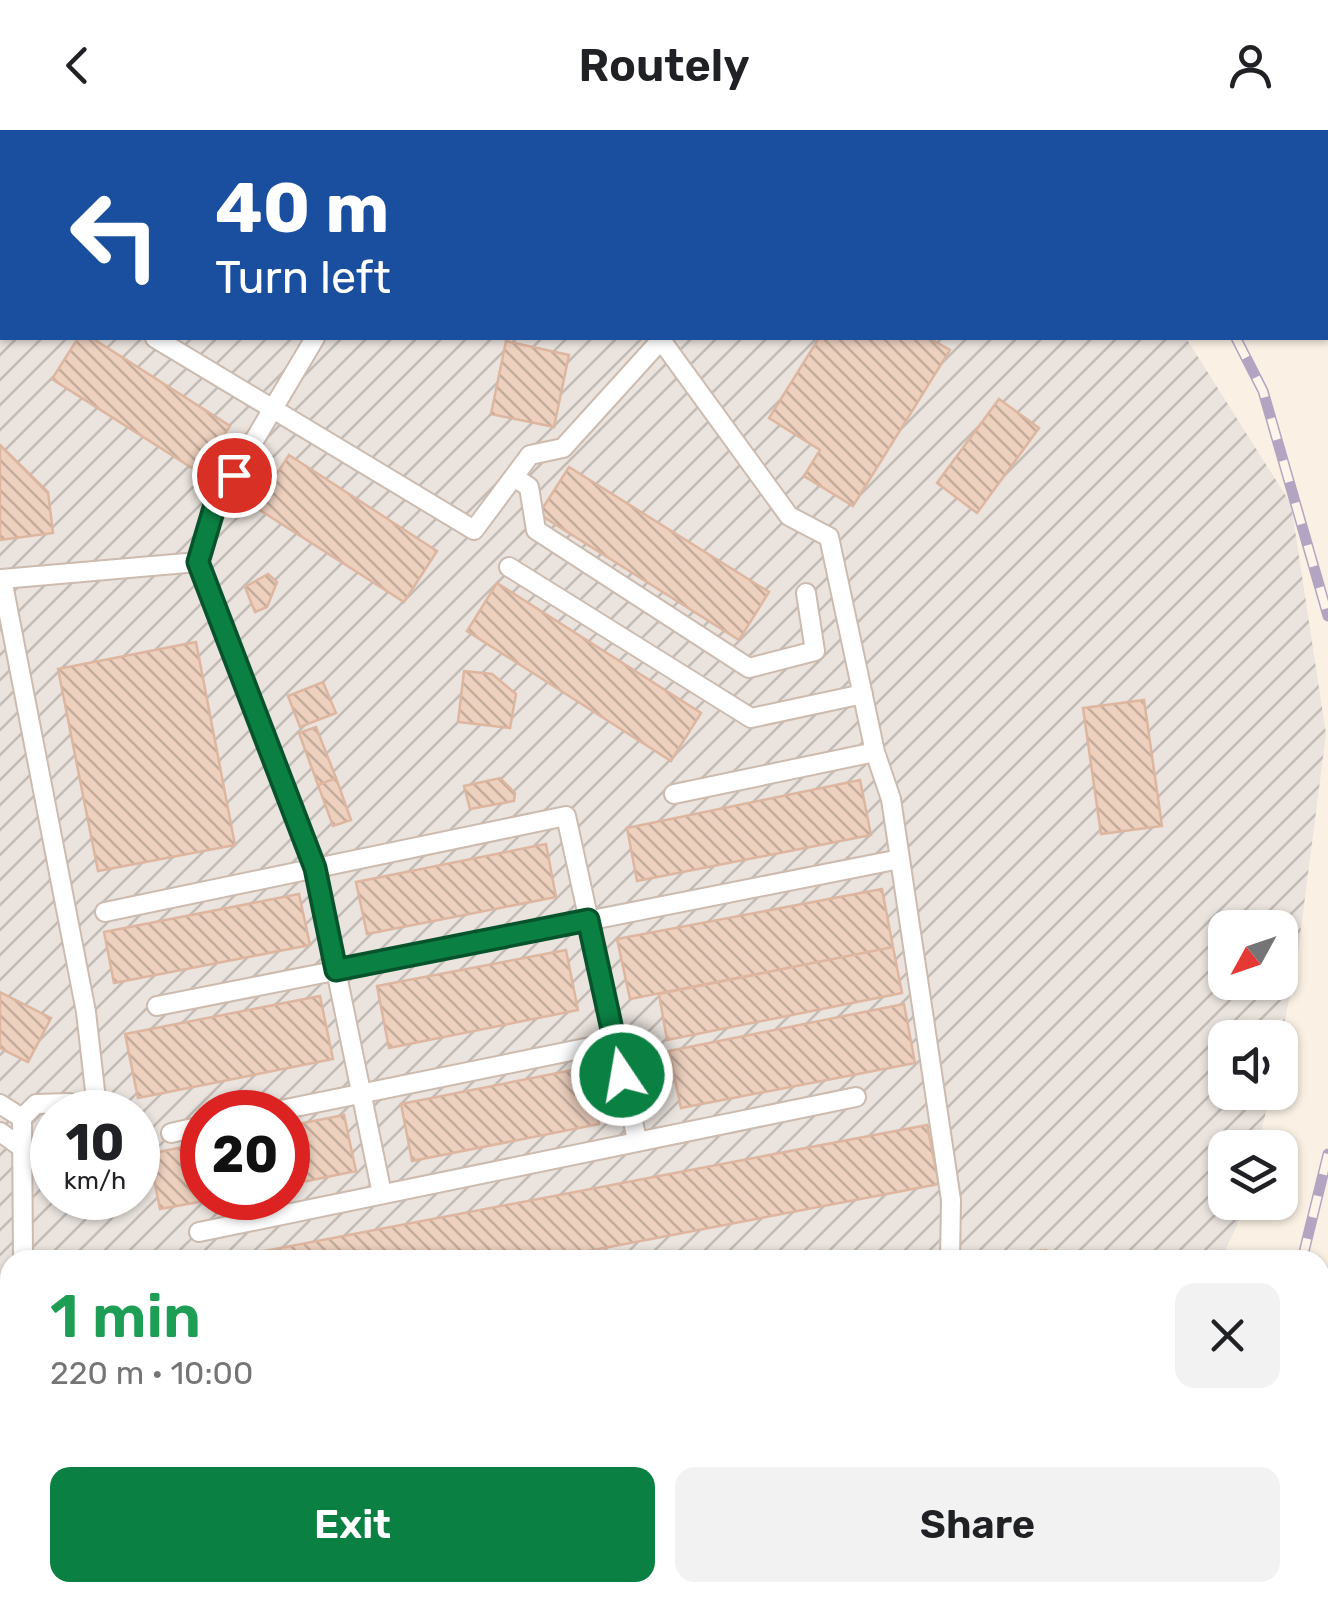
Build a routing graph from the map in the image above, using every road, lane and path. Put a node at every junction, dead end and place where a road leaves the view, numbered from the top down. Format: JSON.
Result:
{"nodes":[{"id":1,"x":158,"y":340,"type":"edge"},
{"id":2,"x":314,"y":340,"type":"edge"},
{"id":3,"x":659,"y":340,"type":"edge"},
{"id":4,"x":662,"y":340,"type":"edge"},
{"id":5,"x":273,"y":409,"type":"junction"},
{"id":6,"x":514,"y":477,"type":"junction"},
{"id":7,"x":198,"y":562,"type":"junction"},
{"id":8,"x":509,"y":567,"type":"dead end"},
{"id":9,"x":1,"y":579,"type":"edge"},
{"id":10,"x":806,"y":593,"type":"dead end"},
{"id":11,"x":863,"y":694,"type":"junction"},
{"id":12,"x":875,"y":752,"type":"junction"},
{"id":13,"x":674,"y":794,"type":"dead end"},
{"id":14,"x":900,"y":859,"type":"junction"},
{"id":15,"x":315,"y":868,"type":"junction"},
{"id":16,"x":105,"y":912,"type":"dead end"},
{"id":17,"x":588,"y":920,"type":"junction"},
{"id":18,"x":336,"y":970,"type":"junction"},
{"id":19,"x":157,"y":1006,"type":"dead end"},
{"id":20,"x":616,"y":1042,"type":"junction"},
{"id":21,"x":362,"y":1094,"type":"junction"},
{"id":22,"x":856,"y":1098,"type":"dead end"},
{"id":23,"x":0,"y":1104,"type":"edge"},
{"id":24,"x":310,"y":1104,"type":"edge"},
{"id":25,"x":22,"y":1118,"type":"junction"},
{"id":26,"x":180,"y":1131,"type":"edge"},
{"id":27,"x":0,"y":1132,"type":"edge"},
{"id":28,"x":171,"y":1133,"type":"dead end"},
{"id":29,"x":637,"y":1140,"type":"junction"},
{"id":30,"x":22,"y":1147,"type":"junction"},
{"id":31,"x":382,"y":1194,"type":"junction"},
{"id":32,"x":199,"y":1232,"type":"dead end"},
{"id":33,"x":23,"y":1250,"type":"edge"},
{"id":34,"x":950,"y":1250,"type":"edge"}],
"edges":[{"from":1,"to":5,"type":"lane"},
{"from":2,"to":5,"type":"lane"},
{"from":3,"to":6,"type":"lane"},
{"from":4,"to":11,"type":"lane"},
{"from":5,"to":6,"type":"lane"},
{"from":5,"to":7,"type":"lane"},
{"from":6,"to":10,"type":"lane"},
{"from":7,"to":9,"type":"lane"},
{"from":7,"to":15,"type":"lane"},
{"from":8,"to":11,"type":"lane"},
{"from":9,"to":25,"type":"lane"},
{"from":11,"to":12,"type":"lane"},
{"from":12,"to":13,"type":"lane"},
{"from":12,"to":14,"type":"lane"},
{"from":14,"to":17,"type":"lane"},
{"from":14,"to":34,"type":"lane"},
{"from":15,"to":16,"type":"lane"},
{"from":15,"to":17,"type":"lane"},
{"from":15,"to":18,"type":"lane"},
{"from":17,"to":18,"type":"lane"},
{"from":17,"to":20,"type":"lane"},
{"from":18,"to":19,"type":"lane"},
{"from":18,"to":21,"type":"lane"},
{"from":20,"to":21,"type":"lane"},
{"from":20,"to":29,"type":"lane"},
{"from":21,"to":24,"type":"lane"},
{"from":21,"to":31,"type":"lane"},
{"from":22,"to":29,"type":"lane"},
{"from":23,"to":25,"type":"lane"},
{"from":25,"to":30,"type":"lane"},
{"from":26,"to":28,"type":"lane"},
{"from":27,"to":30,"type":"lane"},
{"from":29,"to":31,"type":"lane"},
{"from":30,"to":33,"type":"lane"},
{"from":31,"to":32,"type":"lane"}]}
